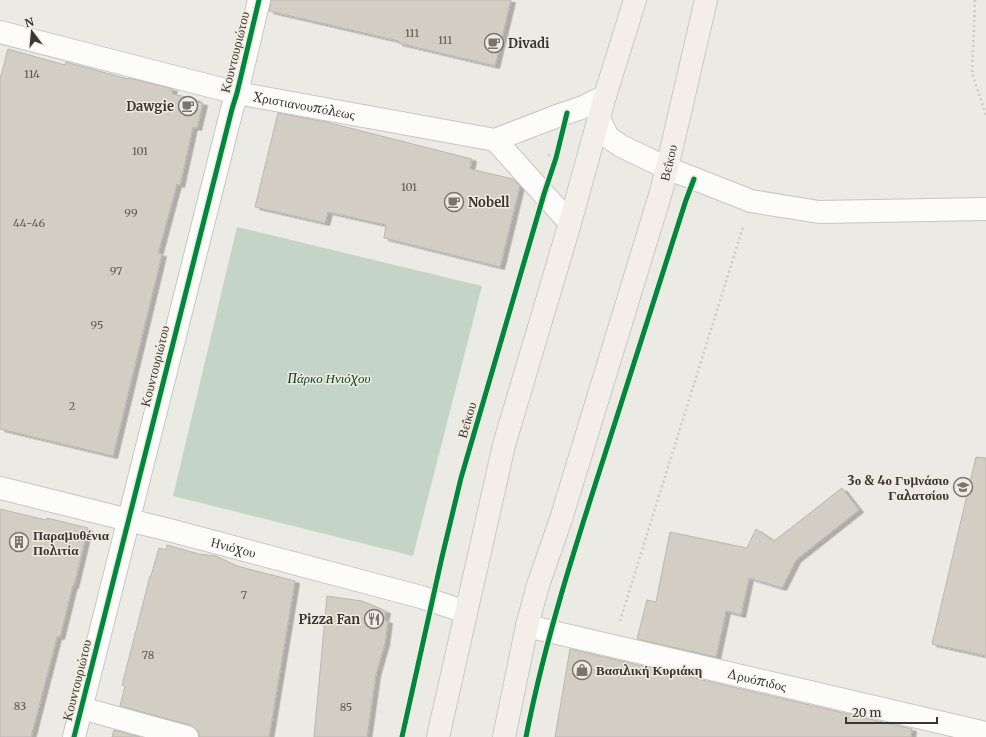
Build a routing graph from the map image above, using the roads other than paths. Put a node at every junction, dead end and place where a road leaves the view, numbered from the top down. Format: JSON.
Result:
{"nodes":[{"id":1,"x":259,"y":0,"type":"edge"},
{"id":2,"x":635,"y":0,"type":"edge"},
{"id":3,"x":706,"y":0,"type":"edge"},
{"id":4,"x":0,"y":32,"type":"edge"},
{"id":5,"x":237,"y":93,"type":"junction"},
{"id":6,"x":605,"y":96,"type":"junction"},
{"id":7,"x":599,"y":119,"type":"junction"},
{"id":8,"x":495,"y":140,"type":"junction"},
{"id":9,"x":667,"y":168,"type":"junction"},
{"id":10,"x":986,"y":209,"type":"edge"},
{"id":11,"x":570,"y":223,"type":"junction"},
{"id":12,"x":0,"y":488,"type":"edge"},
{"id":13,"x":128,"y":520,"type":"junction"},
{"id":14,"x":466,"y":612,"type":"junction"},
{"id":15,"x":527,"y":626,"type":"junction"},
{"id":16,"x":81,"y":708,"type":"junction"},
{"id":17,"x":986,"y":733,"type":"edge"},
{"id":18,"x":74,"y":737,"type":"edge"},
{"id":19,"x":187,"y":737,"type":"edge"},
{"id":20,"x":438,"y":737,"type":"edge"},
{"id":21,"x":504,"y":737,"type":"edge"}],
"edges":[{"from":1,"to":5,"type":"street","name":"Κουντουριώτου"},
{"from":2,"to":6,"type":"main road"},
{"from":3,"to":9,"type":"main road","name":"Βεΐκου"},
{"from":4,"to":5,"type":"street","name":"Χριστιανουπόλεως"},
{"from":5,"to":8,"type":"street","name":"Χριστιανουπόλεως"},
{"from":5,"to":13,"type":"street","name":"Κουντουριώτου"},
{"from":6,"to":7,"type":"main road"},
{"from":6,"to":8,"type":"street"},
{"from":7,"to":9,"type":"street"},
{"from":7,"to":11,"type":"main road"},
{"from":8,"to":11,"type":"street"},
{"from":9,"to":10,"type":"street"},
{"from":9,"to":15,"type":"main road","name":"Βεΐκου"},
{"from":11,"to":14,"type":"main road"},
{"from":12,"to":13,"type":"street","name":"Ηνιόχου"},
{"from":13,"to":14,"type":"street","name":"Ηνιόχου"},
{"from":13,"to":16,"type":"street","name":"Κουντουριώτου"},
{"from":14,"to":20,"type":"main road"},
{"from":15,"to":17,"type":"street","name":"Δρυόπιδος"},
{"from":15,"to":21,"type":"main road","name":"Βεΐκου"},
{"from":16,"to":18,"type":"street","name":"Κουντουριώτου"},
{"from":16,"to":19,"type":"street"}]}
